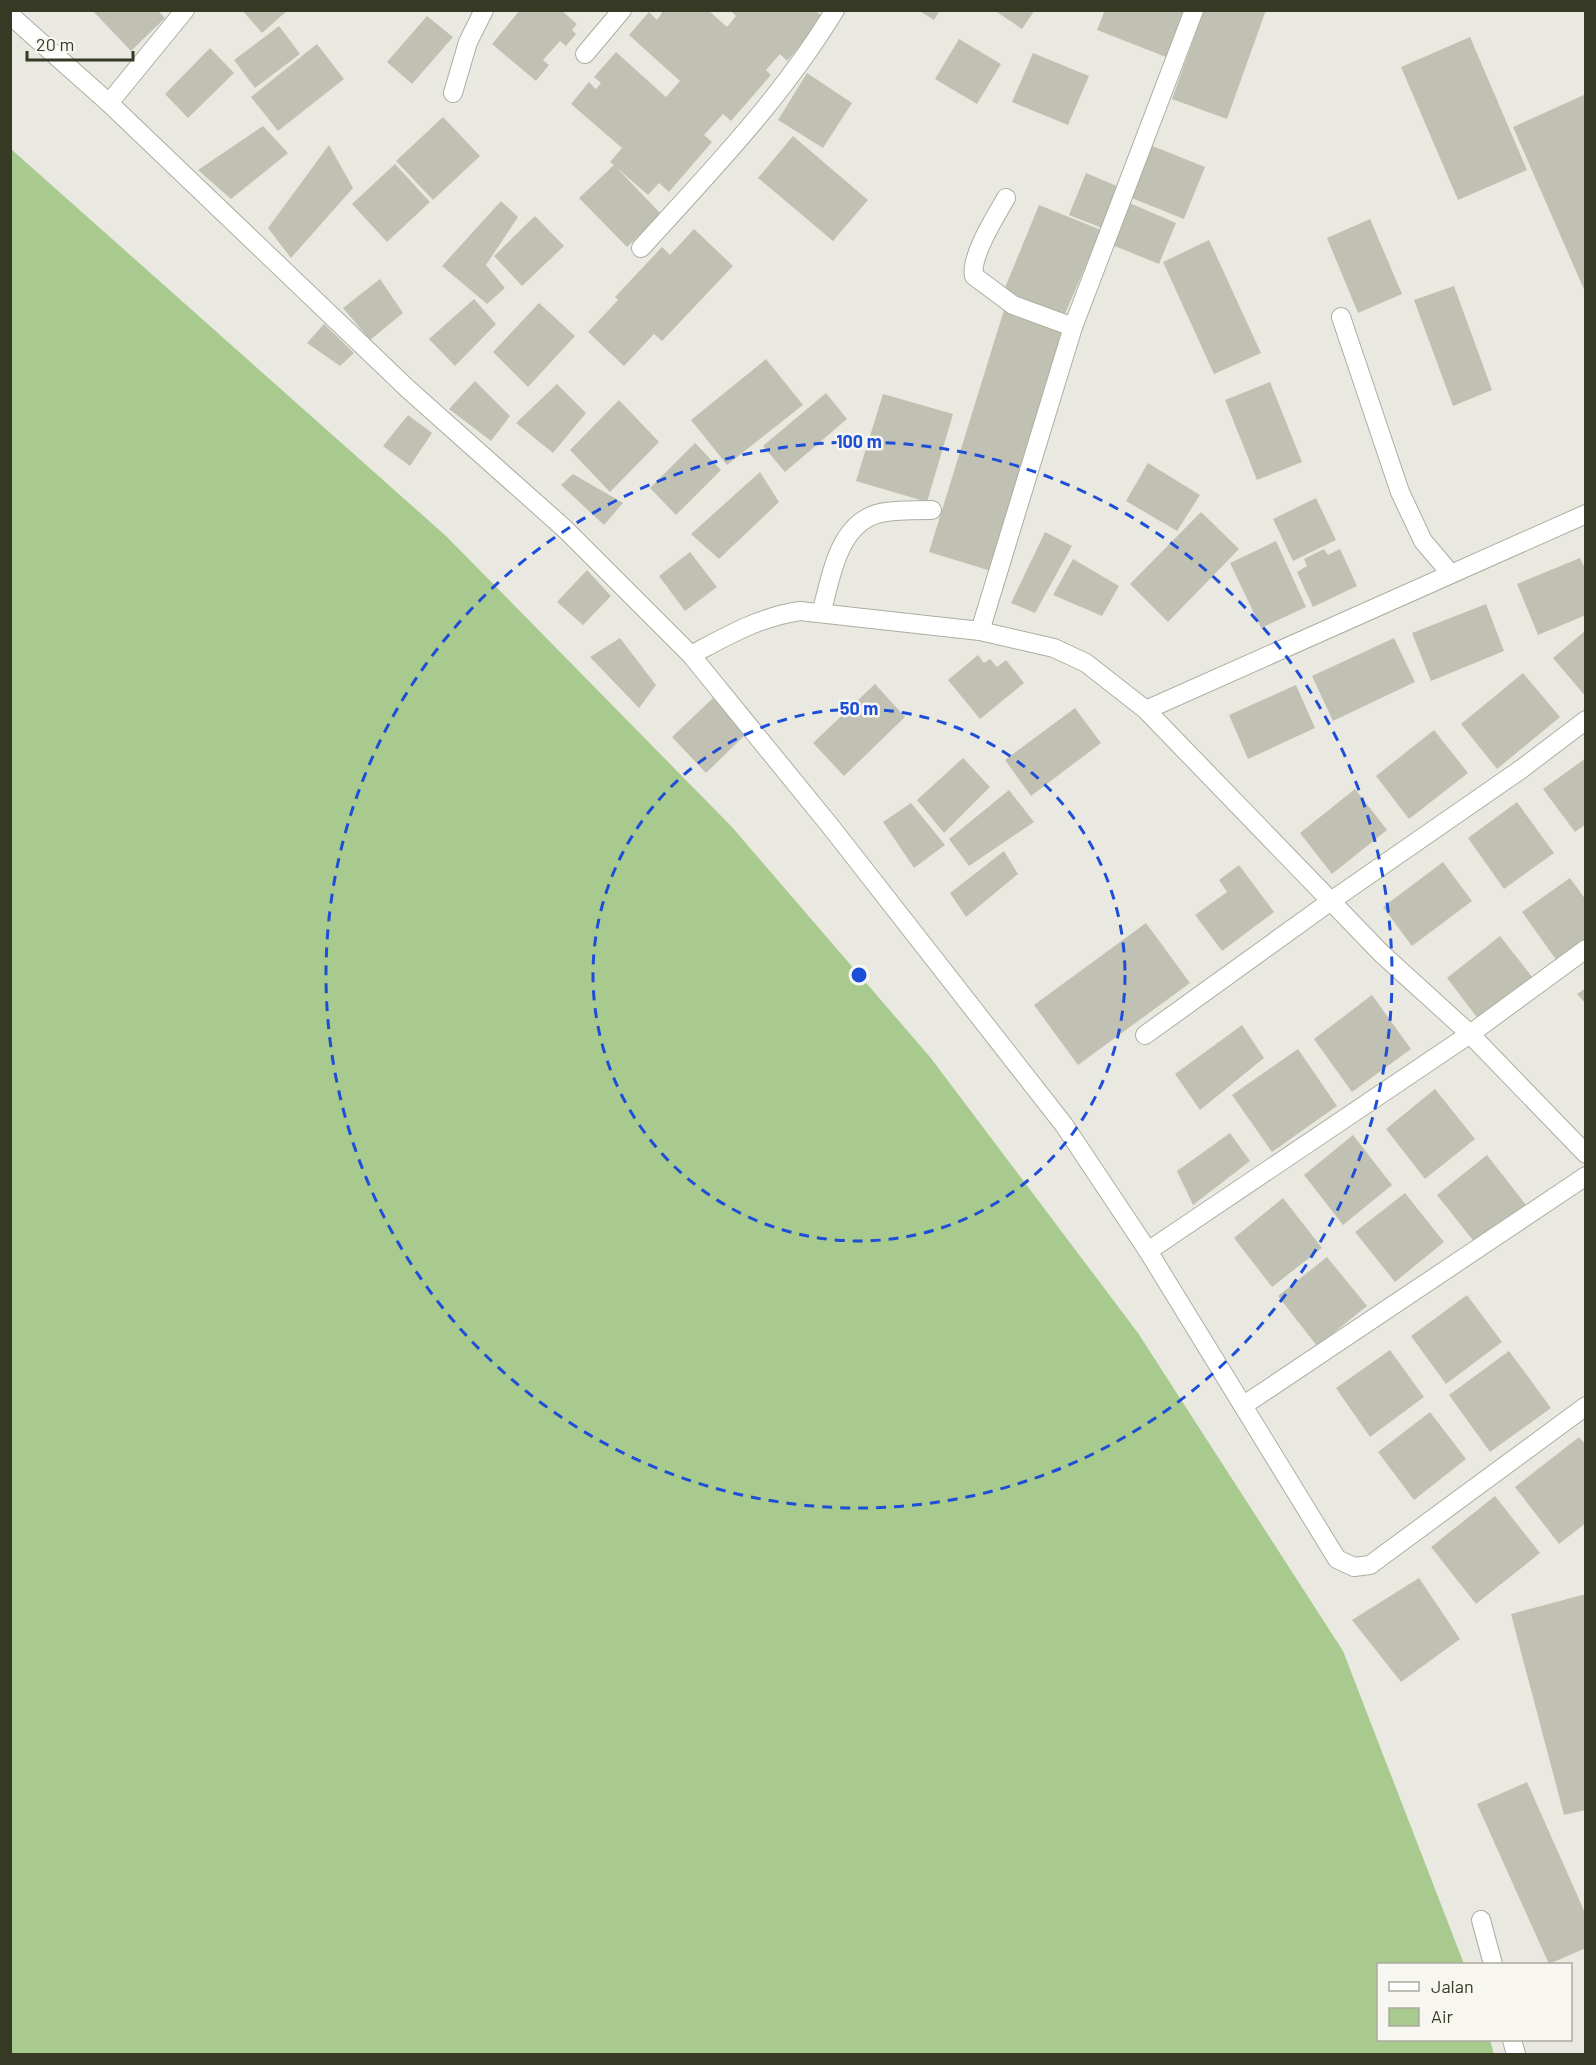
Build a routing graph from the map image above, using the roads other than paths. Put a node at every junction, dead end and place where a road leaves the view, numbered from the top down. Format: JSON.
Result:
{"nodes":[{"id":1,"x":185,"y":10,"type":"edge"},
{"id":2,"x":484,"y":10,"type":"edge"},
{"id":3,"x":622,"y":10,"type":"edge"},
{"id":4,"x":835,"y":10,"type":"edge"},
{"id":5,"x":1194,"y":10,"type":"edge"},
{"id":6,"x":10,"y":15,"type":"edge"},
{"id":7,"x":585,"y":54,"type":"dead end"},
{"id":8,"x":453,"y":93,"type":"dead end"},
{"id":9,"x":109,"y":103,"type":"junction"},
{"id":10,"x":1006,"y":198,"type":"dead end"},
{"id":11,"x":640,"y":248,"type":"dead end"},
{"id":12,"x":1341,"y":317,"type":"dead end"},
{"id":13,"x":1073,"y":327,"type":"junction"},
{"id":14,"x":932,"y":510,"type":"dead end"},
{"id":15,"x":1586,"y":514,"type":"edge"},
{"id":16,"x":1451,"y":574,"type":"junction"},
{"id":17,"x":821,"y":613,"type":"junction"},
{"id":18,"x":980,"y":631,"type":"junction"},
{"id":19,"x":691,"y":655,"type":"junction"},
{"id":20,"x":1146,"y":710,"type":"junction"},
{"id":21,"x":1586,"y":720,"type":"edge"},
{"id":22,"x":1331,"y":901,"type":"junction"},
{"id":23,"x":1586,"y":949,"type":"edge"},
{"id":24,"x":1470,"y":1034,"type":"junction"},
{"id":25,"x":1145,"y":1035,"type":"dead end"},
{"id":26,"x":1586,"y":1154,"type":"edge"},
{"id":27,"x":1586,"y":1176,"type":"edge"},
{"id":28,"x":1148,"y":1251,"type":"junction"},
{"id":29,"x":1244,"y":1405,"type":"junction"},
{"id":30,"x":1586,"y":1406,"type":"edge"},
{"id":31,"x":1481,"y":1920,"type":"dead end"},
{"id":32,"x":1492,"y":1963,"type":"edge"}],
"edges":[{"from":1,"to":9,"type":"street"},
{"from":2,"to":8,"type":"street"},
{"from":3,"to":7,"type":"street"},
{"from":4,"to":11,"type":"street"},
{"from":5,"to":13,"type":"street"},
{"from":6,"to":9,"type":"street"},
{"from":9,"to":19,"type":"street"},
{"from":10,"to":13,"type":"street"},
{"from":12,"to":16,"type":"street"},
{"from":13,"to":18,"type":"street"},
{"from":14,"to":17,"type":"street"},
{"from":15,"to":16,"type":"street"},
{"from":16,"to":20,"type":"street"},
{"from":17,"to":18,"type":"street"},
{"from":17,"to":19,"type":"street"},
{"from":18,"to":20,"type":"street"},
{"from":19,"to":28,"type":"street"},
{"from":20,"to":22,"type":"street"},
{"from":21,"to":22,"type":"street"},
{"from":22,"to":24,"type":"street"},
{"from":22,"to":25,"type":"street"},
{"from":23,"to":24,"type":"street"},
{"from":24,"to":26,"type":"street"},
{"from":24,"to":28,"type":"street"},
{"from":27,"to":29,"type":"street"},
{"from":28,"to":29,"type":"street"},
{"from":29,"to":30,"type":"street"},
{"from":31,"to":32,"type":"street"}]}
